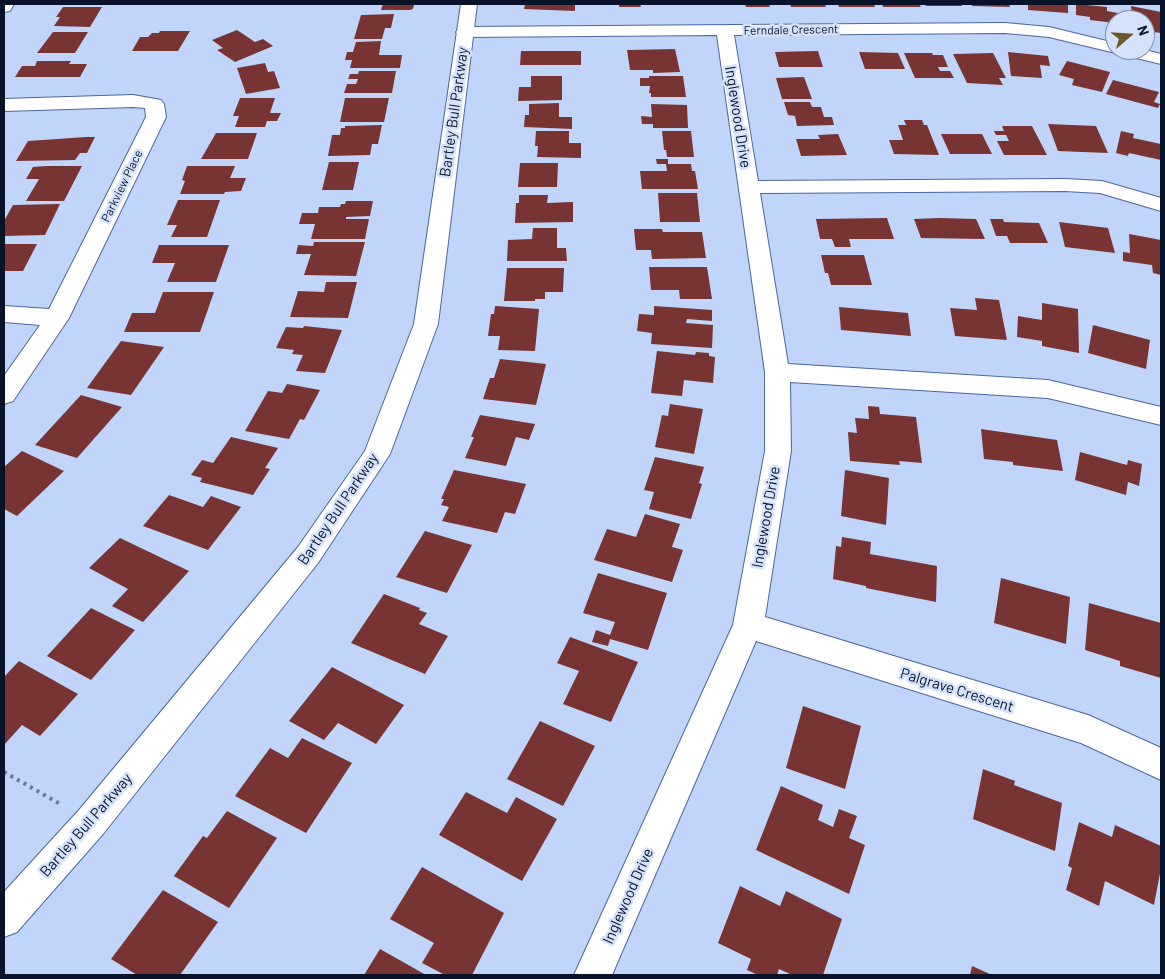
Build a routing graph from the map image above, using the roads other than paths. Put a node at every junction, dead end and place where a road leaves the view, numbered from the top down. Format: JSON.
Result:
{"nodes":[{"id":1,"x":6,"y":4,"type":"edge"},
{"id":2,"x":469,"y":4,"type":"edge"},
{"id":3,"x":4,"y":7,"type":"edge"},
{"id":4,"x":725,"y":31,"type":"junction"},
{"id":5,"x":465,"y":32,"type":"junction"},
{"id":6,"x":1105,"y":46,"type":"edge"},
{"id":7,"x":4,"y":105,"type":"edge"},
{"id":8,"x":748,"y":187,"type":"junction"},
{"id":9,"x":1161,"y":204,"type":"edge"},
{"id":10,"x":4,"y":314,"type":"edge"},
{"id":11,"x":57,"y":318,"type":"junction"},
{"id":12,"x":777,"y":372,"type":"junction"},
{"id":13,"x":4,"y":395,"type":"edge"},
{"id":14,"x":1161,"y":416,"type":"edge"},
{"id":15,"x":748,"y":626,"type":"junction"},
{"id":16,"x":1161,"y":764,"type":"edge"},
{"id":17,"x":4,"y":919,"type":"edge"},
{"id":18,"x":593,"y":975,"type":"edge"}],
"edges":[{"from":1,"to":3,"type":"street"},
{"from":2,"to":5,"type":"street","name":"Bartley Bull Parkway"},
{"from":4,"to":5,"type":"street","name":"Ferndale Crescent"},
{"from":4,"to":6,"type":"street","name":"Ferndale Crescent"},
{"from":4,"to":8,"type":"street","name":"Inglewood Drive"},
{"from":5,"to":17,"type":"street","name":"Bartley Bull Parkway"},
{"from":7,"to":11,"type":"street","name":"Parkview Place"},
{"from":8,"to":9,"type":"street"},
{"from":8,"to":12,"type":"street","name":"Inglewood Drive"},
{"from":10,"to":11,"type":"street"},
{"from":11,"to":13,"type":"street","name":"Parkview Place"},
{"from":12,"to":14,"type":"street"},
{"from":12,"to":15,"type":"street","name":"Inglewood Drive"},
{"from":15,"to":16,"type":"street","name":"Palgrave Crescent"},
{"from":15,"to":18,"type":"street","name":"Inglewood Drive"}]}
